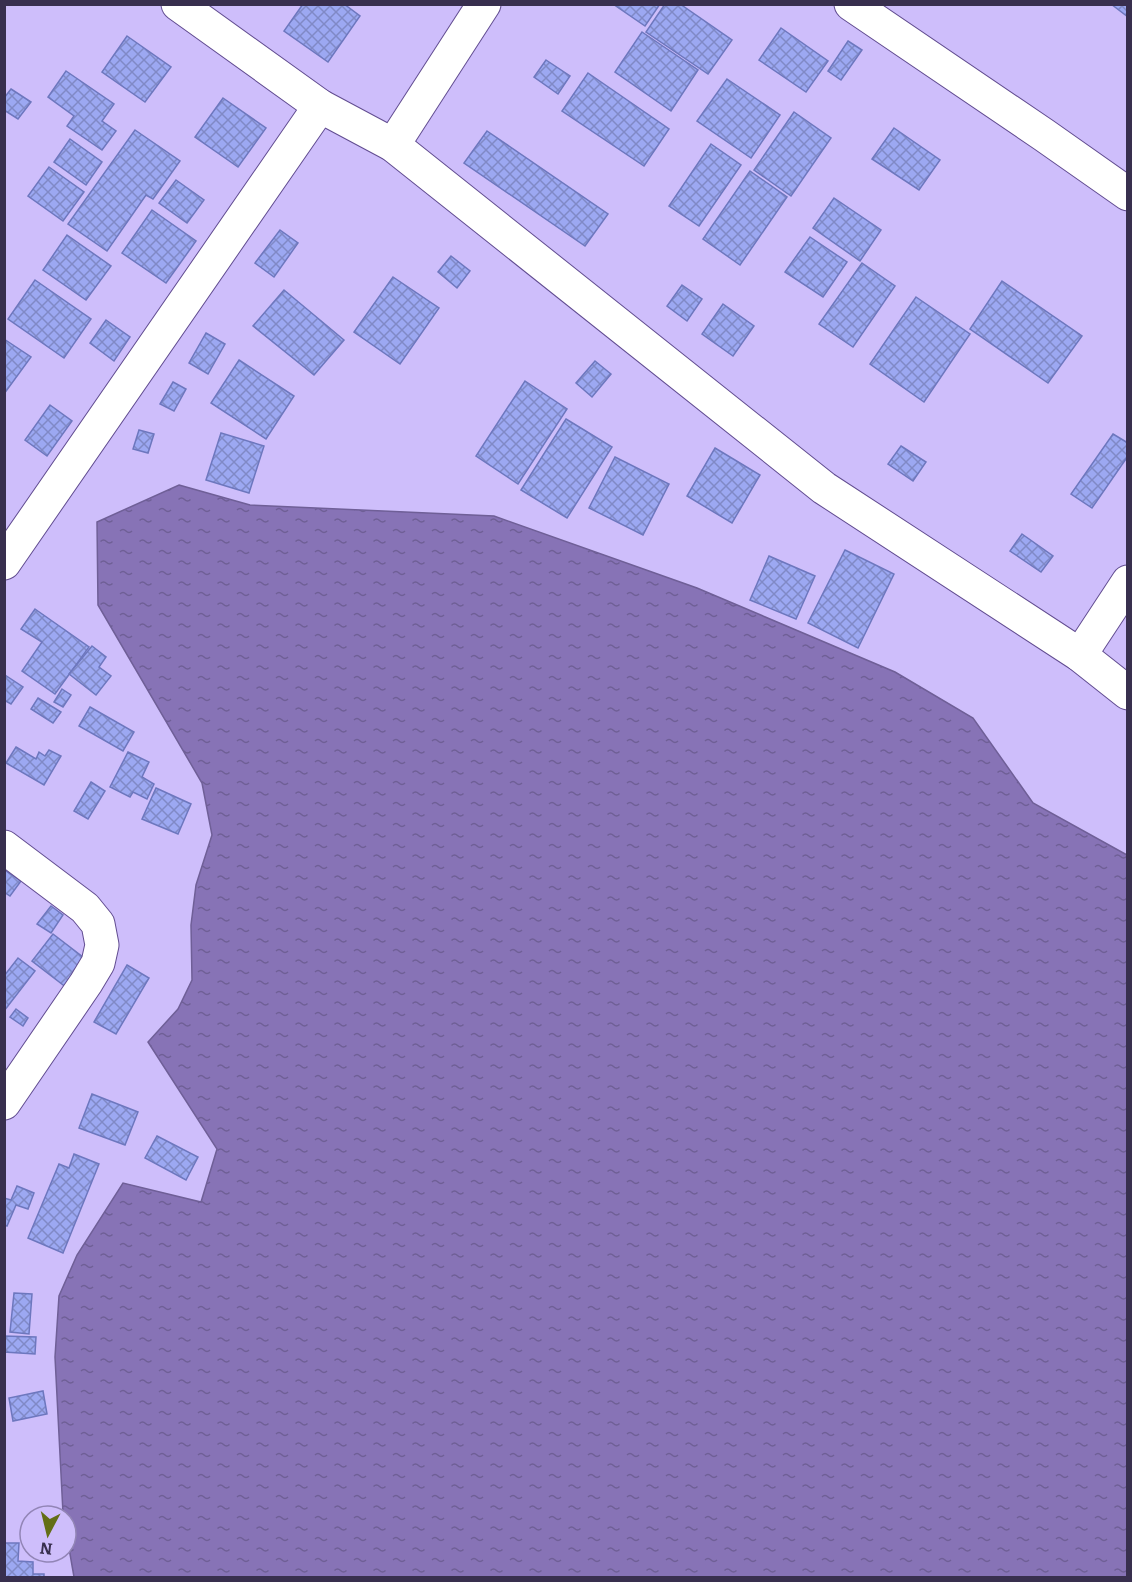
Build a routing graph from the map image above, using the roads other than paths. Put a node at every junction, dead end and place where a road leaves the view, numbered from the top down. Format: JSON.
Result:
{"nodes":[{"id":1,"x":178,"y":4,"type":"edge"},
{"id":2,"x":484,"y":4,"type":"edge"},
{"id":3,"x":850,"y":4,"type":"edge"},
{"id":4,"x":320,"y":106,"type":"junction"},
{"id":5,"x":393,"y":145,"type":"junction"},
{"id":6,"x":1128,"y":194,"type":"edge"},
{"id":7,"x":4,"y":563,"type":"edge"},
{"id":8,"x":1128,"y":582,"type":"edge"},
{"id":9,"x":1080,"y":656,"type":"junction"},
{"id":10,"x":1128,"y":693,"type":"edge"},
{"id":11,"x":4,"y":848,"type":"edge"},
{"id":12,"x":4,"y":1103,"type":"edge"}],
"edges":[{"from":1,"to":4,"type":"street"},
{"from":2,"to":5,"type":"street"},
{"from":3,"to":6,"type":"street"},
{"from":4,"to":5,"type":"street"},
{"from":4,"to":7,"type":"street"},
{"from":5,"to":9,"type":"street"},
{"from":8,"to":9,"type":"street"},
{"from":9,"to":10,"type":"street"},
{"from":11,"to":12,"type":"street"}]}
